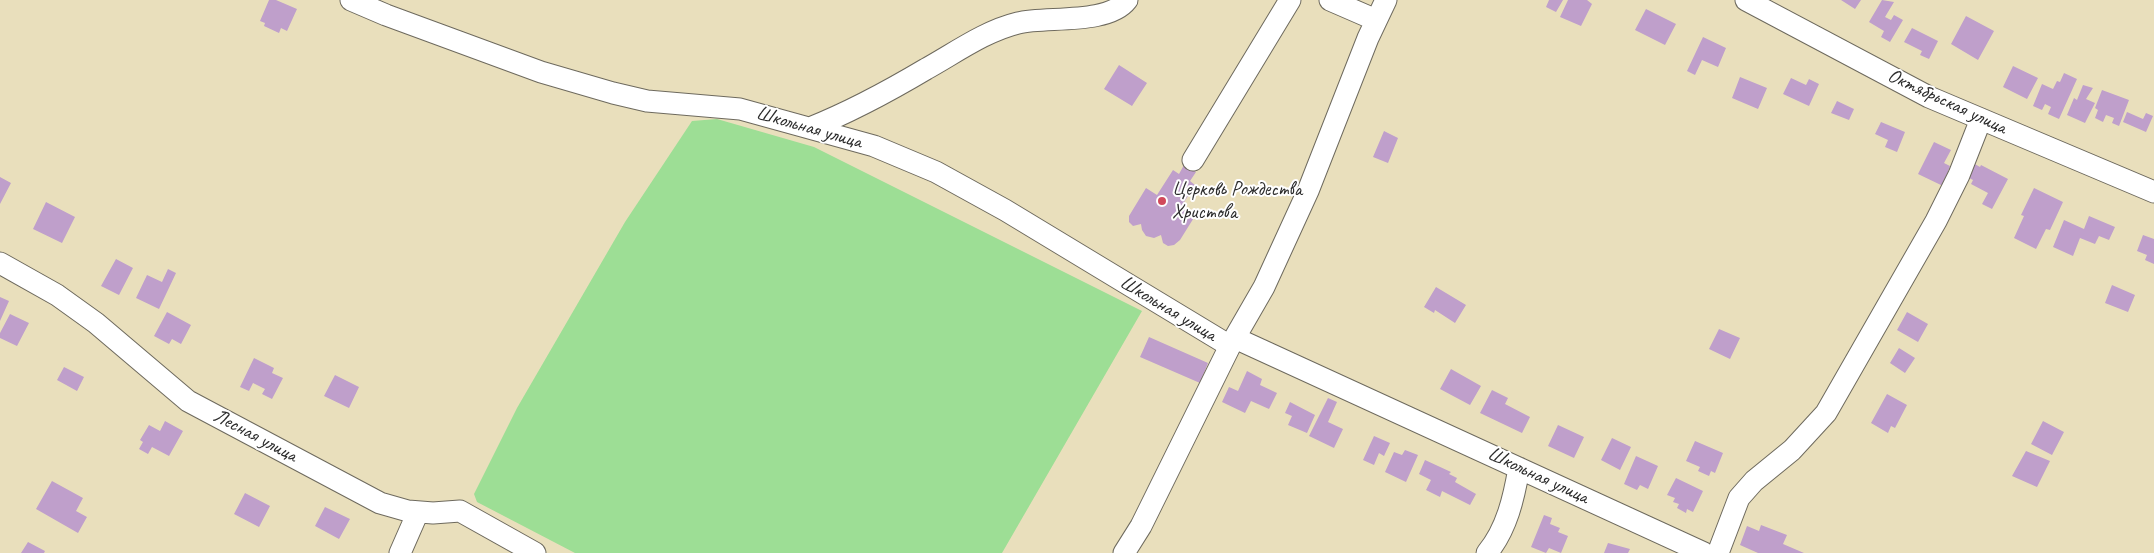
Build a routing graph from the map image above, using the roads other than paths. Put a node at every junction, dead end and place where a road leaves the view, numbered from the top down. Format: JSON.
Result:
{"nodes":[{"id":1,"x":351,"y":0,"type":"edge"},
{"id":2,"x":1127,"y":0,"type":"edge"},
{"id":3,"x":1290,"y":0,"type":"edge"},
{"id":4,"x":1330,"y":0,"type":"edge"},
{"id":5,"x":1386,"y":0,"type":"edge"},
{"id":6,"x":1746,"y":0,"type":"edge"},
{"id":7,"x":1376,"y":20,"type":"junction"},
{"id":8,"x":1981,"y":119,"type":"junction"},
{"id":9,"x":810,"y":128,"type":"junction"},
{"id":10,"x":1193,"y":160,"type":"dead end"},
{"id":11,"x":2154,"y":192,"type":"edge"},
{"id":12,"x":0,"y":263,"type":"edge"},
{"id":13,"x":1233,"y":342,"type":"junction"},
{"id":14,"x":1519,"y":468,"type":"junction"},
{"id":15,"x":418,"y":512,"type":"junction"},
{"id":16,"x":400,"y":553,"type":"edge"},
{"id":17,"x":535,"y":553,"type":"edge"},
{"id":18,"x":1124,"y":553,"type":"edge"},
{"id":19,"x":1487,"y":553,"type":"edge"},
{"id":20,"x":1704,"y":553,"type":"edge"},
{"id":21,"x":1718,"y":553,"type":"edge"}],
"edges":[{"from":1,"to":9,"type":"street","name":"Школьная улица"},
{"from":2,"to":9,"type":"street"},
{"from":3,"to":10,"type":"street"},
{"from":4,"to":7,"type":"street"},
{"from":5,"to":7,"type":"street"},
{"from":6,"to":8,"type":"street","name":"Октябрьская улица"},
{"from":7,"to":13,"type":"street"},
{"from":8,"to":11,"type":"street","name":"Октябрьская улица"},
{"from":8,"to":21,"type":"street"},
{"from":9,"to":13,"type":"street","name":"Школьная улица"},
{"from":12,"to":15,"type":"street","name":"Лесная улица"},
{"from":13,"to":14,"type":"street","name":"Школьная улица"},
{"from":13,"to":18,"type":"street"},
{"from":14,"to":19,"type":"street"},
{"from":14,"to":20,"type":"street","name":"Школьная улица"},
{"from":15,"to":16,"type":"street"},
{"from":15,"to":17,"type":"street","name":"Лесная улица"}]}
